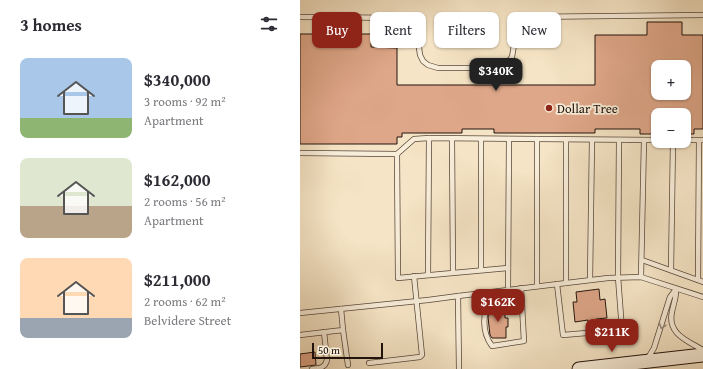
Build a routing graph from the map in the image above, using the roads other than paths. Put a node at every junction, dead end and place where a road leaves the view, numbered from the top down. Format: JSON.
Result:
{"nodes":[{"id":1,"x":703,"y":15,"type":"edge"},
{"id":2,"x":300,"y":17,"type":"edge"},
{"id":3,"x":429,"y":138,"type":"junction"},
{"id":4,"x":452,"y":138,"type":"junction"},
{"id":5,"x":481,"y":139,"type":"junction"},
{"id":6,"x":509,"y":139,"type":"junction"},
{"id":7,"x":537,"y":139,"type":"junction"},
{"id":8,"x":566,"y":140,"type":"junction"},
{"id":9,"x":592,"y":140,"type":"junction"},
{"id":10,"x":619,"y":140,"type":"junction"},
{"id":11,"x":644,"y":140,"type":"junction"},
{"id":12,"x":651,"y":140,"type":"edge"},
{"id":13,"x":701,"y":140,"type":"edge"},
{"id":14,"x":673,"y":148,"type":"edge"},
{"id":15,"x":300,"y":153,"type":"edge"},
{"id":16,"x":397,"y":154,"type":"junction"},
{"id":17,"x":642,"y":260,"type":"junction"},
{"id":18,"x":508,"y":268,"type":"junction"},
{"id":19,"x":481,"y":270,"type":"junction"},
{"id":20,"x":671,"y":270,"type":"junction"},
{"id":21,"x":453,"y":272,"type":"junction"},
{"id":22,"x":428,"y":275,"type":"junction"},
{"id":23,"x":414,"y":276,"type":"junction"},
{"id":24,"x":618,"y":277,"type":"junction"},
{"id":25,"x":641,"y":277,"type":"junction"},
{"id":26,"x":590,"y":280,"type":"junction"},
{"id":27,"x":700,"y":281,"type":"edge"},
{"id":28,"x":566,"y":283,"type":"junction"},
{"id":29,"x":557,"y":284,"type":"junction"},
{"id":30,"x":537,"y":286,"type":"junction"},
{"id":31,"x":521,"y":288,"type":"junction"},
{"id":32,"x":508,"y":290,"type":"junction"},
{"id":33,"x":676,"y":290,"type":"junction"},
{"id":34,"x":458,"y":296,"type":"junction"},
{"id":35,"x":703,"y":297,"type":"edge"},
{"id":36,"x":522,"y":300,"type":"junction"},
{"id":37,"x":417,"y":301,"type":"junction"},
{"id":38,"x":341,"y":309,"type":"junction"},
{"id":39,"x":300,"y":313,"type":"edge"},
{"id":40,"x":343,"y":330,"type":"junction"},
{"id":41,"x":324,"y":332,"type":"junction"},
{"id":42,"x":300,"y":335,"type":"edge"},
{"id":43,"x":703,"y":350,"type":"edge"},
{"id":44,"x":703,"y":355,"type":"edge"},
{"id":45,"x":646,"y":362,"type":"junction"},
{"id":46,"x":369,"y":363,"type":"dead end"},
{"id":47,"x":348,"y":365,"type":"dead end"},
{"id":48,"x":312,"y":369,"type":"edge"},
{"id":49,"x":459,"y":369,"type":"edge"},
{"id":50,"x":579,"y":369,"type":"edge"}],
"edges":[{"from":1,"to":2,"type":"lane"},
{"from":3,"to":4,"type":"lane"},
{"from":3,"to":16,"type":"lane"},
{"from":3,"to":22,"type":"lane"},
{"from":4,"to":5,"type":"lane"},
{"from":4,"to":21,"type":"lane"},
{"from":5,"to":6,"type":"lane"},
{"from":5,"to":19,"type":"lane"},
{"from":6,"to":7,"type":"lane"},
{"from":6,"to":18,"type":"lane"},
{"from":7,"to":8,"type":"lane"},
{"from":7,"to":30,"type":"lane"},
{"from":8,"to":9,"type":"lane"},
{"from":8,"to":28,"type":"lane"},
{"from":9,"to":10,"type":"lane"},
{"from":9,"to":26,"type":"lane"},
{"from":10,"to":11,"type":"lane"},
{"from":10,"to":24,"type":"lane"},
{"from":11,"to":12,"type":"lane"},
{"from":11,"to":17,"type":"lane"},
{"from":13,"to":27,"type":"lane"},
{"from":14,"to":20,"type":"lane"},
{"from":15,"to":16,"type":"lane"},
{"from":16,"to":23,"type":"lane"},
{"from":17,"to":20,"type":"lane"},
{"from":17,"to":25,"type":"lane"},
{"from":18,"to":19,"type":"lane"},
{"from":18,"to":32,"type":"lane"},
{"from":19,"to":21,"type":"lane"},
{"from":20,"to":27,"type":"lane"},
{"from":21,"to":22,"type":"lane"},
{"from":22,"to":23,"type":"lane"},
{"from":23,"to":37,"type":"lane"},
{"from":24,"to":25,"type":"lane"},
{"from":24,"to":26,"type":"lane"},
{"from":24,"to":29,"type":"lane"},
{"from":25,"to":33,"type":"lane"},
{"from":26,"to":28,"type":"lane"},
{"from":28,"to":29,"type":"lane"},
{"from":29,"to":30,"type":"lane"},
{"from":30,"to":31,"type":"lane"},
{"from":31,"to":32,"type":"lane"},
{"from":31,"to":36,"type":"lane"},
{"from":32,"to":34,"type":"lane"},
{"from":33,"to":35,"type":"lane"},
{"from":33,"to":43,"type":"lane"},
{"from":33,"to":45,"type":"lane","one_way":true},
{"from":34,"to":37,"type":"lane"},
{"from":34,"to":49,"type":"lane"},
{"from":36,"to":36,"type":"lane"},
{"from":37,"to":38,"type":"lane"},
{"from":37,"to":46,"type":"lane"},
{"from":38,"to":39,"type":"lane"},
{"from":38,"to":40,"type":"lane"},
{"from":40,"to":41,"type":"lane"},
{"from":40,"to":47,"type":"lane"},
{"from":41,"to":42,"type":"lane"},
{"from":41,"to":48,"type":"lane"},
{"from":44,"to":45,"type":"main road"},
{"from":45,"to":50,"type":"main road"}]}
